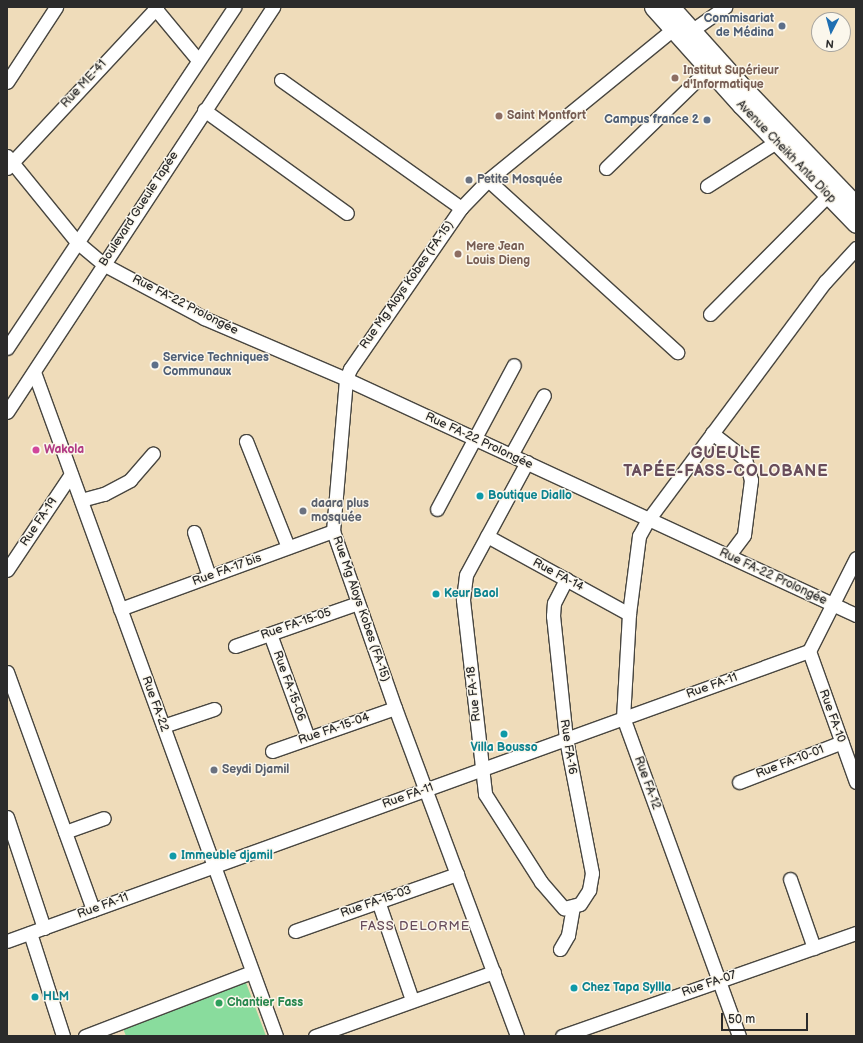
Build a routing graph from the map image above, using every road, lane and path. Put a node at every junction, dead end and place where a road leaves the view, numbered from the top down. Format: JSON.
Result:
{"nodes":[{"id":1,"x":56,"y":7,"type":"edge"},
{"id":2,"x":234,"y":7,"type":"edge"},
{"id":3,"x":273,"y":7,"type":"edge"},
{"id":4,"x":653,"y":7,"type":"edge"},
{"id":5,"x":671,"y":7,"type":"edge"},
{"id":6,"x":725,"y":7,"type":"edge"},
{"id":7,"x":156,"y":8,"type":"edge"},
{"id":8,"x":672,"y":30,"type":"junction"},
{"id":9,"x":691,"y":32,"type":"junction"},
{"id":10,"x":198,"y":60,"type":"junction"},
{"id":11,"x":708,"y":69,"type":"junction"},
{"id":12,"x":281,"y":80,"type":"dead end"},
{"id":13,"x":7,"y":82,"type":"edge"},
{"id":14,"x":204,"y":110,"type":"junction"},
{"id":15,"x":776,"y":142,"type":"junction"},
{"id":16,"x":9,"y":162,"type":"edge"},
{"id":17,"x":606,"y":168,"type":"dead end"},
{"id":18,"x":488,"y":180,"type":"junction"},
{"id":19,"x":707,"y":186,"type":"dead end"},
{"id":20,"x":828,"y":196,"type":"junction"},
{"id":21,"x":856,"y":205,"type":"edge"},
{"id":22,"x":461,"y":208,"type":"junction"},
{"id":23,"x":347,"y":213,"type":"dead end"},
{"id":24,"x":856,"y":224,"type":"edge"},
{"id":25,"x":77,"y":242,"type":"junction"},
{"id":26,"x":856,"y":248,"type":"edge"},
{"id":27,"x":103,"y":264,"type":"junction"},
{"id":28,"x":710,"y":314,"type":"dead end"},
{"id":29,"x":7,"y":348,"type":"edge"},
{"id":30,"x":677,"y":352,"type":"dead end"},
{"id":31,"x":514,"y":365,"type":"dead end"},
{"id":32,"x":34,"y":372,"type":"junction"},
{"id":33,"x":346,"y":379,"type":"junction"},
{"id":34,"x":544,"y":395,"type":"dead end"},
{"id":35,"x":7,"y":412,"type":"edge"},
{"id":36,"x":712,"y":433,"type":"junction"},
{"id":37,"x":474,"y":438,"type":"junction"},
{"id":38,"x":246,"y":441,"type":"dead end"},
{"id":39,"x":153,"y":454,"type":"dead end"},
{"id":40,"x":511,"y":456,"type":"junction"},
{"id":41,"x":527,"y":462,"type":"junction"},
{"id":42,"x":71,"y":474,"type":"junction"},
{"id":43,"x":81,"y":500,"type":"junction"},
{"id":44,"x":437,"y":509,"type":"dead end"},
{"id":45,"x":648,"y":520,"type":"junction"},
{"id":46,"x":333,"y":530,"type":"junction"},
{"id":47,"x":194,"y":532,"type":"dead end"},
{"id":48,"x":487,"y":536,"type":"junction"},
{"id":49,"x":288,"y":547,"type":"junction"},
{"id":50,"x":728,"y":556,"type":"junction"},
{"id":51,"x":856,"y":558,"type":"edge"},
{"id":52,"x":7,"y":570,"type":"edge"},
{"id":53,"x":210,"y":576,"type":"junction"},
{"id":54,"x":566,"y":579,"type":"junction"},
{"id":55,"x":358,"y":603,"type":"junction"},
{"id":56,"x":833,"y":605,"type":"junction"},
{"id":57,"x":120,"y":609,"type":"junction"},
{"id":58,"x":630,"y":614,"type":"junction"},
{"id":59,"x":856,"y":615,"type":"edge"},
{"id":60,"x":270,"y":634,"type":"junction"},
{"id":61,"x":235,"y":646,"type":"dead end"},
{"id":62,"x":809,"y":651,"type":"junction"},
{"id":63,"x":7,"y":672,"type":"edge"},
{"id":64,"x":395,"y":708,"type":"junction"},
{"id":65,"x":214,"y":709,"type":"dead end"},
{"id":66,"x":623,"y":718,"type":"junction"},
{"id":67,"x":163,"y":726,"type":"junction"},
{"id":68,"x":308,"y":738,"type":"junction"},
{"id":69,"x":566,"y":739,"type":"junction"},
{"id":70,"x":842,"y":742,"type":"junction"},
{"id":71,"x":272,"y":751,"type":"dead end"},
{"id":72,"x":482,"y":769,"type":"junction"},
{"id":73,"x":739,"y":782,"type":"dead end"},
{"id":74,"x":856,"y":782,"type":"edge"},
{"id":75,"x":427,"y":789,"type":"junction"},
{"id":76,"x":7,"y":817,"type":"edge"},
{"id":77,"x":104,"y":818,"type":"dead end"},
{"id":78,"x":65,"y":832,"type":"junction"},
{"id":79,"x":214,"y":866,"type":"junction"},
{"id":80,"x":457,"y":874,"type":"junction"},
{"id":81,"x":790,"y":879,"type":"dead end"},
{"id":82,"x":378,"y":902,"type":"junction"},
{"id":83,"x":572,"y":908,"type":"junction"},
{"id":84,"x":93,"y":910,"type":"junction"},
{"id":85,"x":44,"y":928,"type":"junction"},
{"id":86,"x":295,"y":931,"type":"dead end"},
{"id":87,"x":30,"y":933,"type":"junction"},
{"id":88,"x":856,"y":933,"type":"edge"},
{"id":89,"x":7,"y":941,"type":"edge"},
{"id":90,"x":814,"y":948,"type":"junction"},
{"id":91,"x":560,"y":949,"type":"dead end"},
{"id":92,"x":252,"y":972,"type":"junction"},
{"id":93,"x":494,"y":972,"type":"junction"},
{"id":94,"x":719,"y":981,"type":"junction"},
{"id":95,"x":412,"y":1000,"type":"junction"},
{"id":96,"x":63,"y":1036,"type":"edge"},
{"id":97,"x":85,"y":1036,"type":"edge"},
{"id":98,"x":276,"y":1036,"type":"edge"},
{"id":99,"x":315,"y":1036,"type":"edge"},
{"id":100,"x":517,"y":1036,"type":"edge"},
{"id":101,"x":562,"y":1036,"type":"edge"},
{"id":102,"x":739,"y":1036,"type":"edge"}],
"edges":[{"from":1,"to":13,"type":"street"},
{"from":2,"to":10,"type":"street"},
{"from":3,"to":14,"type":"street","name":"Boulevard Gueule Tapée"},
{"from":4,"to":8,"type":"main road","name":"Avenue Cheikh Anta Diop"},
{"from":5,"to":9,"type":"main road","name":"Avenue Cheikh Anta Diop"},
{"from":6,"to":9,"type":"street"},
{"from":7,"to":10,"type":"street"},
{"from":7,"to":16,"type":"street","name":"Rue ME-41"},
{"from":8,"to":11,"type":"main road","name":"Avenue Cheikh Anta Diop"},
{"from":8,"to":18,"type":"street","name":"Rue Mg Aloys Kobes (FA-15)"},
{"from":9,"to":21,"type":"main road","name":"Avenue Cheikh Anta Diop"},
{"from":10,"to":25,"type":"street"},
{"from":11,"to":15,"type":"main road","name":"Avenue Cheikh Anta Diop"},
{"from":11,"to":17,"type":"street"},
{"from":12,"to":22,"type":"street"},
{"from":14,"to":23,"type":"street"},
{"from":14,"to":27,"type":"street","name":"Boulevard Gueule Tapée"},
{"from":15,"to":19,"type":"street"},
{"from":15,"to":20,"type":"main road","name":"Avenue Cheikh Anta Diop"},
{"from":16,"to":25,"type":"street"},
{"from":18,"to":22,"type":"street","name":"Rue Mg Aloys Kobes (FA-15)"},
{"from":18,"to":30,"type":"street"},
{"from":20,"to":24,"type":"main road","name":"Avenue Cheikh Anta Diop"},
{"from":20,"to":28,"type":"street"},
{"from":22,"to":33,"type":"street","name":"Rue Mg Aloys Kobes (FA-15)"},
{"from":25,"to":27,"type":"street"},
{"from":25,"to":29,"type":"street"},
{"from":26,"to":36,"type":"street","name":"Rue FA-12"},
{"from":27,"to":32,"type":"street","name":"Boulevard Gueule Tapée"},
{"from":27,"to":33,"type":"street","name":"Rue FA-22 Prolongée"},
{"from":31,"to":37,"type":"street"},
{"from":32,"to":35,"type":"street","name":"Boulevard Gueule Tapée"},
{"from":32,"to":42,"type":"street","name":"Rue FA-22"},
{"from":33,"to":37,"type":"street","name":"Rue FA-22 Prolongée"},
{"from":33,"to":46,"type":"street","name":"Rue Mg Aloys Kobes (FA-15)"},
{"from":34,"to":40,"type":"street"},
{"from":36,"to":45,"type":"street","name":"Rue FA-12"},
{"from":36,"to":50,"type":"street"},
{"from":37,"to":40,"type":"street","name":"Rue FA-22 Prolongée"},
{"from":37,"to":44,"type":"street"},
{"from":38,"to":49,"type":"street"},
{"from":39,"to":43,"type":"street"},
{"from":40,"to":41,"type":"street","name":"Rue FA-22 Prolongée"},
{"from":41,"to":45,"type":"street","name":"Rue FA-22 Prolongée"},
{"from":41,"to":48,"type":"street","name":"Rue FA-18"},
{"from":42,"to":43,"type":"street","name":"Rue FA-22"},
{"from":42,"to":52,"type":"street","name":"Rue FA-19"},
{"from":43,"to":57,"type":"street","name":"Rue FA-22"},
{"from":45,"to":50,"type":"street","name":"Rue FA-22 Prolongée"},
{"from":45,"to":58,"type":"street","name":"Rue FA-12"},
{"from":46,"to":49,"type":"street","name":"Rue FA-17 bis"},
{"from":46,"to":55,"type":"street","name":"Rue Mg Aloys Kobes (FA-15)"},
{"from":47,"to":53,"type":"street"},
{"from":48,"to":54,"type":"street","name":"Rue FA-14"},
{"from":48,"to":72,"type":"street","name":"Rue FA-18"},
{"from":49,"to":53,"type":"street","name":"Rue FA-17 bis"},
{"from":50,"to":56,"type":"street","name":"Rue FA-22 Prolongée"},
{"from":51,"to":56,"type":"street"},
{"from":53,"to":57,"type":"street","name":"Rue FA-17 bis"},
{"from":54,"to":58,"type":"street","name":"Rue FA-14"},
{"from":54,"to":69,"type":"street","name":"Rue FA-16"},
{"from":55,"to":60,"type":"street","name":"Rue FA-15-05"},
{"from":55,"to":64,"type":"street","name":"Rue Mg Aloys Kobes (FA-15)"},
{"from":56,"to":59,"type":"street","name":"Rue FA-22 Prolongée"},
{"from":56,"to":62,"type":"street"},
{"from":57,"to":67,"type":"street","name":"Rue FA-22"},
{"from":58,"to":66,"type":"street","name":"Rue FA-12"},
{"from":60,"to":61,"type":"street","name":"Rue FA-15-05"},
{"from":60,"to":68,"type":"street","name":"Rue FA-15-06"},
{"from":62,"to":66,"type":"street","name":"Rue FA-11"},
{"from":62,"to":70,"type":"street","name":"Rue FA-10"},
{"from":63,"to":78,"type":"street"},
{"from":64,"to":68,"type":"street","name":"Rue FA-15-04"},
{"from":64,"to":75,"type":"street","name":"Rue Mg Aloys Kobes (FA-15)"},
{"from":65,"to":67,"type":"street"},
{"from":66,"to":69,"type":"street","name":"Rue FA-11"},
{"from":66,"to":94,"type":"street","name":"Rue FA-12"},
{"from":67,"to":79,"type":"street","name":"Rue FA-22"},
{"from":68,"to":71,"type":"street","name":"Rue FA-15-04"},
{"from":69,"to":72,"type":"street","name":"Rue FA-11"},
{"from":69,"to":83,"type":"street","name":"Rue FA-16"},
{"from":70,"to":73,"type":"street","name":"Rue FA-10-01"},
{"from":70,"to":74,"type":"street","name":"Rue FA-10"},
{"from":72,"to":75,"type":"street","name":"Rue FA-11"},
{"from":72,"to":83,"type":"street","name":"Rue FA-18"},
{"from":75,"to":79,"type":"street","name":"Rue FA-11"},
{"from":75,"to":80,"type":"street","name":"Rue Mg Aloys Kobes (FA-15)"},
{"from":76,"to":85,"type":"street"},
{"from":77,"to":78,"type":"street"},
{"from":78,"to":84,"type":"street"},
{"from":79,"to":84,"type":"street","name":"Rue FA-11"},
{"from":79,"to":92,"type":"street","name":"Rue FA-22"},
{"from":80,"to":82,"type":"street","name":"Rue FA-15-03"},
{"from":80,"to":93,"type":"street","name":"Rue Mg Aloys Kobes (FA-15)"},
{"from":81,"to":90,"type":"street"},
{"from":82,"to":86,"type":"street","name":"Rue FA-15-03"},
{"from":82,"to":95,"type":"street"},
{"from":83,"to":91,"type":"street"},
{"from":84,"to":85,"type":"street","name":"Rue FA-11"},
{"from":85,"to":87,"type":"street","name":"Rue FA-11"},
{"from":87,"to":89,"type":"street","name":"Rue FA-11"},
{"from":87,"to":96,"type":"street"},
{"from":88,"to":90,"type":"street","name":"Rue FA-07"},
{"from":90,"to":94,"type":"street","name":"Rue FA-07"},
{"from":92,"to":97,"type":"street"},
{"from":92,"to":98,"type":"street","name":"Rue FA-22"},
{"from":93,"to":95,"type":"street"},
{"from":93,"to":100,"type":"street","name":"Rue Mg Aloys Kobes (FA-15)"},
{"from":94,"to":101,"type":"street","name":"Rue FA-07"},
{"from":94,"to":102,"type":"street","name":"Rue FA-12"},
{"from":95,"to":99,"type":"street"}]}
